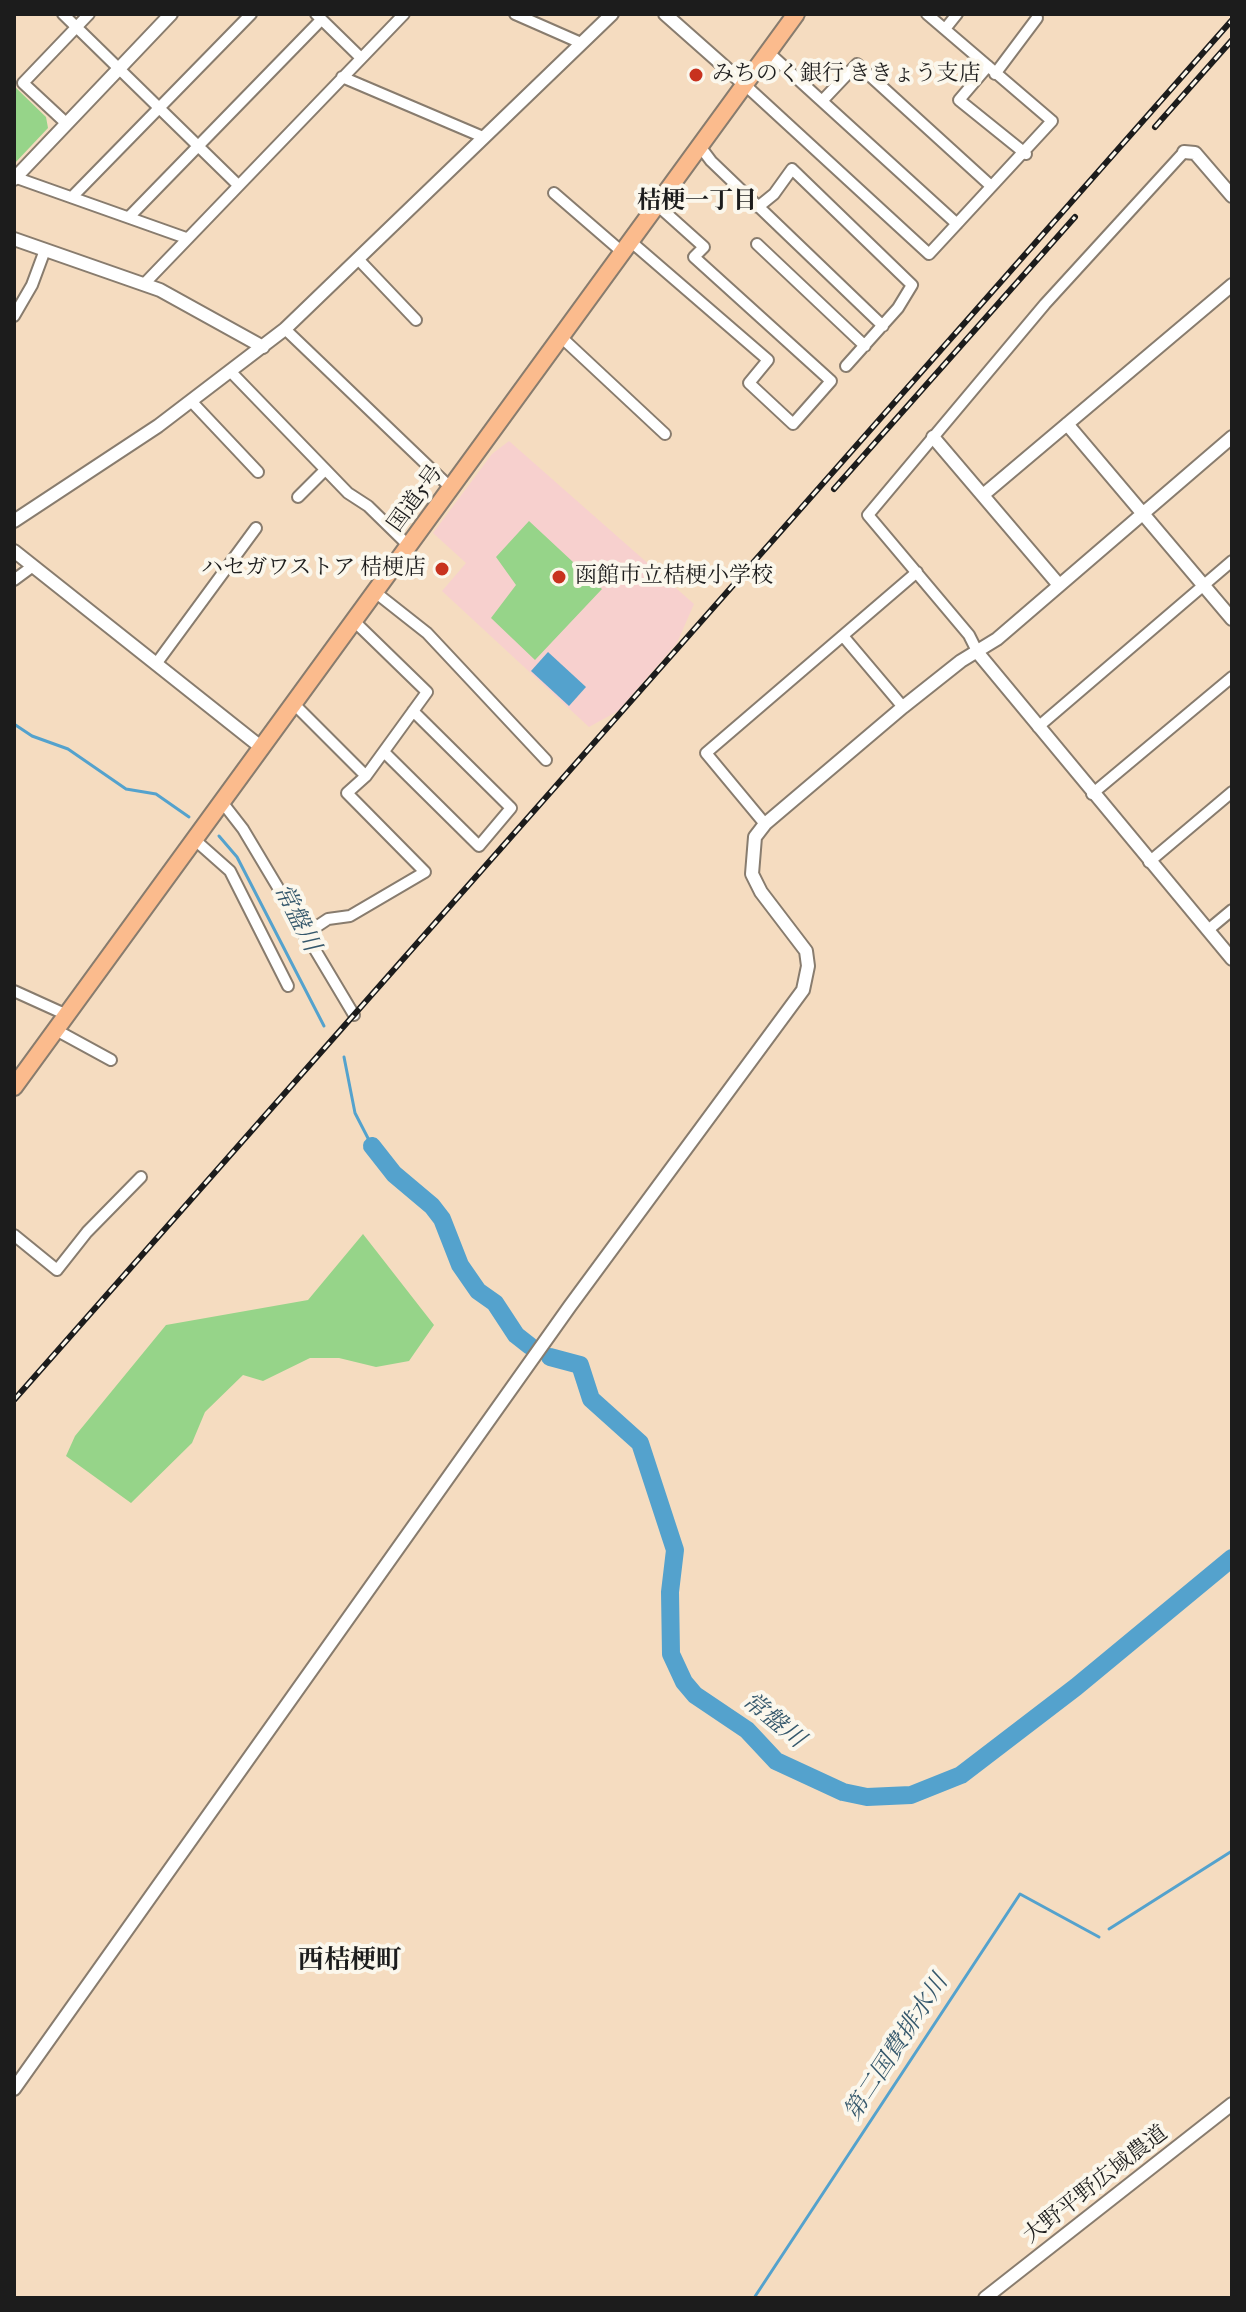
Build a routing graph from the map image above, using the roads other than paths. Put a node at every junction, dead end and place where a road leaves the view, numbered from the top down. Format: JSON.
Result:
{"nodes":[{"id":1,"x":63,"y":14,"type":"edge"},
{"id":2,"x":89,"y":14,"type":"edge"},
{"id":3,"x":171,"y":14,"type":"edge"},
{"id":4,"x":251,"y":14,"type":"edge"},
{"id":5,"x":402,"y":14,"type":"edge"},
{"id":6,"x":515,"y":14,"type":"edge"},
{"id":7,"x":612,"y":14,"type":"edge"},
{"id":8,"x":665,"y":14,"type":"edge"},
{"id":9,"x":796,"y":14,"type":"edge"},
{"id":10,"x":927,"y":14,"type":"edge"},
{"id":11,"x":957,"y":14,"type":"edge"},
{"id":12,"x":318,"y":17,"type":"edge"},
{"id":13,"x":1037,"y":18,"type":"dead end"},
{"id":14,"x":77,"y":27,"type":"junction"},
{"id":15,"x":945,"y":29,"type":"junction"},
{"id":16,"x":581,"y":43,"type":"junction"},
{"id":17,"x":768,"y":52,"type":"junction"},
{"id":18,"x":361,"y":58,"type":"junction"},
{"id":19,"x":120,"y":68,"type":"junction"},
{"id":20,"x":991,"y":70,"type":"junction"},
{"id":21,"x":342,"y":77,"type":"junction"},
{"id":22,"x":744,"y":84,"type":"junction"},
{"id":23,"x":822,"y":101,"type":"junction"},
{"id":24,"x":160,"y":107,"type":"junction"},
{"id":25,"x":66,"y":123,"type":"junction"},
{"id":26,"x":483,"y":137,"type":"junction"},
{"id":27,"x":199,"y":144,"type":"junction"},
{"id":28,"x":699,"y":145,"type":"junction"},
{"id":29,"x":1184,"y":152,"type":"joint"},
{"id":30,"x":1026,"y":154,"type":"junction"},
{"id":31,"x":14,"y":177,"type":"edge"},
{"id":32,"x":238,"y":185,"type":"junction"},
{"id":33,"x":991,"y":186,"type":"junction"},
{"id":34,"x":554,"y":193,"type":"dead end"},
{"id":35,"x":1232,"y":196,"type":"edge"},
{"id":36,"x":72,"y":197,"type":"junction"},
{"id":37,"x":656,"y":204,"type":"junction"},
{"id":38,"x":758,"y":207,"type":"junction"},
{"id":39,"x":129,"y":217,"type":"junction"},
{"id":40,"x":957,"y":224,"type":"junction"},
{"id":41,"x":186,"y":238,"type":"junction"},
{"id":42,"x":14,"y":239,"type":"edge"},
{"id":43,"x":757,"y":244,"type":"dead end"},
{"id":44,"x":625,"y":246,"type":"junction"},
{"id":45,"x":45,"y":250,"type":"junction"},
{"id":46,"x":358,"y":259,"type":"junction"},
{"id":47,"x":145,"y":283,"type":"junction"},
{"id":48,"x":1232,"y":285,"type":"edge"},
{"id":49,"x":14,"y":316,"type":"edge"},
{"id":50,"x":416,"y":320,"type":"dead end"},
{"id":51,"x":883,"y":326,"type":"junction"},
{"id":52,"x":285,"y":329,"type":"junction"},
{"id":53,"x":560,"y":336,"type":"junction"},
{"id":54,"x":865,"y":346,"type":"junction"},
{"id":55,"x":263,"y":347,"type":"junction"},
{"id":56,"x":846,"y":366,"type":"dead end"},
{"id":57,"x":230,"y":371,"type":"junction"},
{"id":58,"x":191,"y":401,"type":"junction"},
{"id":59,"x":1067,"y":424,"type":"junction"},
{"id":60,"x":665,"y":434,"type":"dead end"},
{"id":61,"x":933,"y":437,"type":"junction"},
{"id":62,"x":1232,"y":437,"type":"edge"},
{"id":63,"x":325,"y":470,"type":"junction"},
{"id":64,"x":258,"y":472,"type":"dead end"},
{"id":65,"x":451,"y":488,"type":"junction"},
{"id":66,"x":983,"y":495,"type":"junction"},
{"id":67,"x":298,"y":497,"type":"dead end"},
{"id":68,"x":1143,"y":514,"type":"junction"},
{"id":69,"x":14,"y":521,"type":"edge"},
{"id":70,"x":256,"y":528,"type":"dead end"},
{"id":71,"x":409,"y":546,"type":"junction"},
{"id":72,"x":14,"y":551,"type":"edge"},
{"id":73,"x":1232,"y":561,"type":"edge"},
{"id":74,"x":33,"y":566,"type":"junction"},
{"id":75,"x":917,"y":572,"type":"junction"},
{"id":76,"x":14,"y":580,"type":"edge"},
{"id":77,"x":1059,"y":585,"type":"junction"},
{"id":78,"x":1203,"y":585,"type":"junction"},
{"id":79,"x":375,"y":592,"type":"junction"},
{"id":80,"x":1232,"y":619,"type":"edge"},
{"id":81,"x":354,"y":621,"type":"junction"},
{"id":82,"x":843,"y":636,"type":"junction"},
{"id":83,"x":978,"y":653,"type":"junction"},
{"id":84,"x":156,"y":664,"type":"junction"},
{"id":85,"x":1232,"y":677,"type":"edge"},
{"id":86,"x":294,"y":704,"type":"junction"},
{"id":87,"x":903,"y":707,"type":"junction"},
{"id":88,"x":413,"y":711,"type":"junction"},
{"id":89,"x":1038,"y":727,"type":"junction"},
{"id":90,"x":262,"y":748,"type":"junction"},
{"id":91,"x":384,"y":752,"type":"junction"},
{"id":92,"x":546,"y":760,"type":"dead end"},
{"id":93,"x":366,"y":776,"type":"junction"},
{"id":94,"x":1232,"y":792,"type":"edge"},
{"id":95,"x":1092,"y":794,"type":"junction"},
{"id":96,"x":222,"y":802,"type":"junction"},
{"id":97,"x":765,"y":824,"type":"junction"},
{"id":98,"x":195,"y":840,"type":"junction"},
{"id":99,"x":1149,"y":862,"type":"junction"},
{"id":100,"x":1232,"y":910,"type":"edge"},
{"id":101,"x":1208,"y":930,"type":"junction"},
{"id":102,"x":304,"y":935,"type":"junction"},
{"id":103,"x":1232,"y":959,"type":"edge"},
{"id":104,"x":288,"y":986,"type":"dead end"},
{"id":105,"x":14,"y":991,"type":"edge"},
{"id":106,"x":67,"y":1015,"type":"junction"},
{"id":107,"x":354,"y":1015,"type":"dead end"},
{"id":108,"x":56,"y":1030,"type":"junction"},
{"id":109,"x":111,"y":1060,"type":"dead end"},
{"id":110,"x":14,"y":1087,"type":"edge"},
{"id":111,"x":141,"y":1177,"type":"dead end"},
{"id":112,"x":14,"y":1235,"type":"edge"},
{"id":113,"x":14,"y":2089,"type":"edge"},
{"id":114,"x":1232,"y":2104,"type":"edge"},
{"id":115,"x":985,"y":2298,"type":"edge"}],
"edges":[{"from":1,"to":14,"type":"street"},
{"from":2,"to":14,"type":"street"},
{"from":3,"to":19,"type":"street"},
{"from":4,"to":24,"type":"street"},
{"from":5,"to":18,"type":"street"},
{"from":6,"to":16,"type":"street"},
{"from":7,"to":16,"type":"street"},
{"from":8,"to":22,"type":"street"},
{"from":9,"to":17,"type":"highway","name":"国道5号"},
{"from":10,"to":15,"type":"street"},
{"from":11,"to":15,"type":"street"},
{"from":12,"to":18,"type":"street"},
{"from":12,"to":27,"type":"street"},
{"from":13,"to":20,"type":"street"},
{"from":14,"to":19,"type":"street"},
{"from":14,"to":25,"type":"street"},
{"from":15,"to":20,"type":"street"},
{"from":16,"to":26,"type":"street"},
{"from":17,"to":22,"type":"highway","name":"国道5号"},
{"from":17,"to":23,"type":"street"},
{"from":18,"to":21,"type":"street"},
{"from":19,"to":24,"type":"street"},
{"from":19,"to":25,"type":"street"},
{"from":20,"to":30,"type":"street"},
{"from":20,"to":30,"type":"street"},
{"from":21,"to":26,"type":"street"},
{"from":21,"to":32,"type":"street"},
{"from":22,"to":28,"type":"highway","name":"国道5号"},
{"from":22,"to":40,"type":"street"},
{"from":23,"to":33,"type":"street"},
{"from":23,"to":40,"type":"street"},
{"from":24,"to":27,"type":"street"},
{"from":24,"to":36,"type":"street"},
{"from":25,"to":31,"type":"street"},
{"from":26,"to":46,"type":"street"},
{"from":27,"to":32,"type":"street"},
{"from":27,"to":39,"type":"street"},
{"from":28,"to":37,"type":"highway","name":"国道5号"},
{"from":28,"to":38,"type":"street"},
{"from":29,"to":35,"type":"street"},
{"from":29,"to":61,"type":"street"},
{"from":30,"to":33,"type":"street"},
{"from":31,"to":36,"type":"street"},
{"from":32,"to":41,"type":"street"},
{"from":33,"to":40,"type":"street"},
{"from":34,"to":44,"type":"street"},
{"from":36,"to":39,"type":"street"},
{"from":37,"to":44,"type":"highway","name":"国道5号"},
{"from":37,"to":44,"type":"street"},
{"from":38,"to":51,"type":"street"},
{"from":38,"to":51,"type":"street"},
{"from":39,"to":41,"type":"street"},
{"from":41,"to":47,"type":"street"},
{"from":42,"to":45,"type":"street"},
{"from":43,"to":54,"type":"street"},
{"from":44,"to":53,"type":"highway","name":"国道5号"},
{"from":45,"to":47,"type":"street"},
{"from":45,"to":49,"type":"street"},
{"from":46,"to":50,"type":"street"},
{"from":46,"to":52,"type":"street"},
{"from":47,"to":55,"type":"street"},
{"from":48,"to":59,"type":"street"},
{"from":51,"to":54,"type":"street"},
{"from":52,"to":55,"type":"street"},
{"from":52,"to":65,"type":"street"},
{"from":53,"to":60,"type":"street"},
{"from":53,"to":65,"type":"highway","name":"国道5号"},
{"from":54,"to":56,"type":"street"},
{"from":55,"to":57,"type":"street"},
{"from":57,"to":58,"type":"street"},
{"from":57,"to":63,"type":"street"},
{"from":58,"to":64,"type":"street"},
{"from":58,"to":69,"type":"street"},
{"from":59,"to":66,"type":"street"},
{"from":59,"to":68,"type":"street"},
{"from":61,"to":66,"type":"street"},
{"from":61,"to":75,"type":"street"},
{"from":62,"to":68,"type":"street"},
{"from":63,"to":67,"type":"street"},
{"from":63,"to":71,"type":"street"},
{"from":65,"to":71,"type":"highway","name":"国道5号"},
{"from":66,"to":77,"type":"street"},
{"from":68,"to":77,"type":"street"},
{"from":68,"to":78,"type":"street"},
{"from":70,"to":84,"type":"street"},
{"from":71,"to":79,"type":"highway","name":"国道5号"},
{"from":72,"to":74,"type":"street"},
{"from":73,"to":78,"type":"street"},
{"from":74,"to":76,"type":"street"},
{"from":74,"to":84,"type":"street"},
{"from":75,"to":82,"type":"street"},
{"from":75,"to":83,"type":"street"},
{"from":77,"to":83,"type":"street"},
{"from":78,"to":80,"type":"street"},
{"from":78,"to":89,"type":"street"},
{"from":79,"to":81,"type":"highway","name":"国道5号"},
{"from":79,"to":92,"type":"street"},
{"from":81,"to":86,"type":"highway","name":"国道5号"},
{"from":81,"to":88,"type":"street"},
{"from":82,"to":87,"type":"street"},
{"from":82,"to":97,"type":"street"},
{"from":83,"to":87,"type":"street"},
{"from":83,"to":89,"type":"street"},
{"from":84,"to":90,"type":"street"},
{"from":85,"to":95,"type":"street"},
{"from":86,"to":90,"type":"highway","name":"国道5号"},
{"from":86,"to":93,"type":"street"},
{"from":87,"to":97,"type":"street"},
{"from":88,"to":91,"type":"street"},
{"from":88,"to":91,"type":"street"},
{"from":89,"to":95,"type":"street"},
{"from":90,"to":96,"type":"highway","name":"国道5号"},
{"from":91,"to":93,"type":"street"},
{"from":93,"to":102,"type":"street"},
{"from":94,"to":99,"type":"street"},
{"from":95,"to":99,"type":"street"},
{"from":96,"to":98,"type":"highway","name":"国道5号"},
{"from":96,"to":102,"type":"street"},
{"from":97,"to":113,"type":"street"},
{"from":98,"to":104,"type":"street"},
{"from":98,"to":106,"type":"highway","name":"国道5号"},
{"from":99,"to":101,"type":"street"},
{"from":100,"to":101,"type":"street"},
{"from":101,"to":103,"type":"street"},
{"from":102,"to":107,"type":"street"},
{"from":105,"to":106,"type":"street"},
{"from":106,"to":108,"type":"highway","name":"国道5号"},
{"from":108,"to":109,"type":"street"},
{"from":108,"to":110,"type":"highway","name":"国道5号"},
{"from":111,"to":112,"type":"street"},
{"from":114,"to":115,"type":"street","name":"大野平野広域農道"}]}
